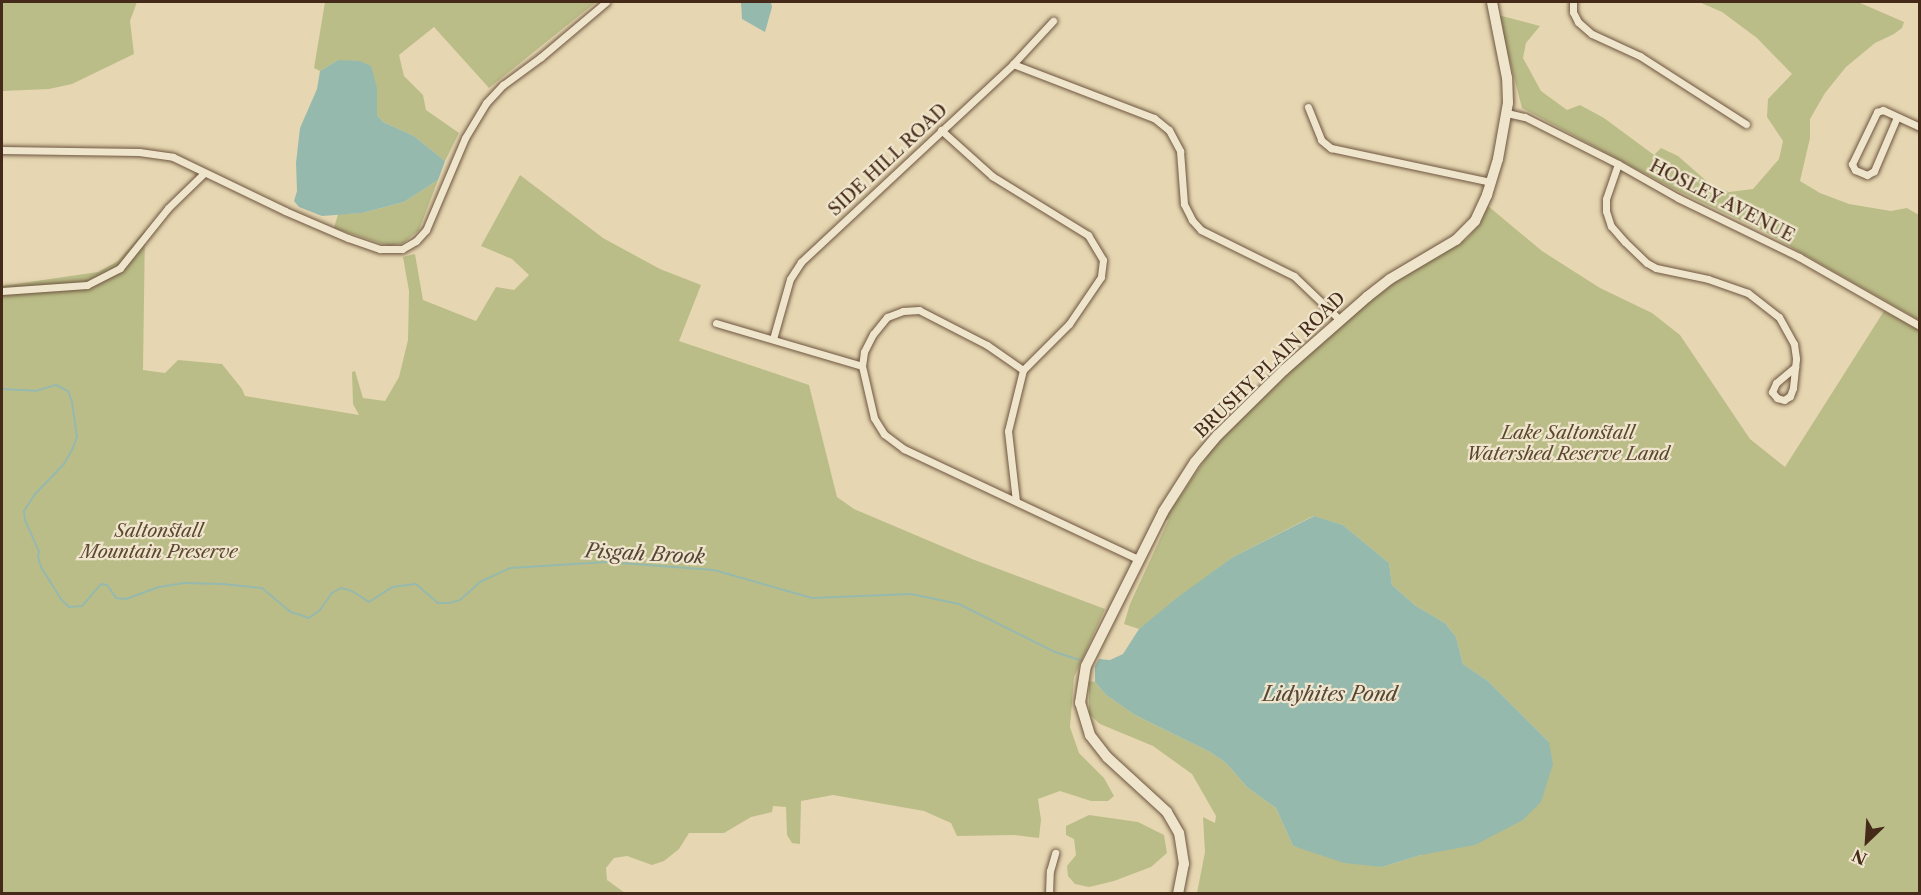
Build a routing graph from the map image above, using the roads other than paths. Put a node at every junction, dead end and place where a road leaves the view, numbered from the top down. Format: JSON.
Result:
{"nodes":[{"id":1,"x":606,"y":2,"type":"edge"},
{"id":2,"x":1492,"y":2,"type":"edge"},
{"id":3,"x":1573,"y":2,"type":"edge"},
{"id":4,"x":1053,"y":21,"type":"dead end"},
{"id":5,"x":1013,"y":64,"type":"junction"},
{"id":6,"x":1308,"y":107,"type":"dead end"},
{"id":7,"x":1507,"y":113,"type":"junction"},
{"id":8,"x":1897,"y":117,"type":"junction"},
{"id":9,"x":1746,"y":124,"type":"dead end"},
{"id":10,"x":1920,"y":127,"type":"edge"},
{"id":11,"x":941,"y":130,"type":"junction"},
{"id":12,"x":2,"y":150,"type":"edge"},
{"id":13,"x":1618,"y":164,"type":"junction"},
{"id":14,"x":204,"y":173,"type":"junction"},
{"id":15,"x":1491,"y":182,"type":"junction"},
{"id":16,"x":2,"y":291,"type":"edge"},
{"id":17,"x":1340,"y":320,"type":"junction"},
{"id":18,"x":716,"y":323,"type":"dead end"},
{"id":19,"x":1920,"y":326,"type":"edge"},
{"id":20,"x":773,"y":339,"type":"junction"},
{"id":21,"x":862,"y":366,"type":"junction"},
{"id":22,"x":1795,"y":368,"type":"junction"},
{"id":23,"x":1023,"y":370,"type":"junction"},
{"id":24,"x":1016,"y":501,"type":"junction"},
{"id":25,"x":1138,"y":559,"type":"junction"},
{"id":26,"x":1055,"y":853,"type":"dead end"},
{"id":27,"x":1049,"y":894,"type":"edge"},
{"id":28,"x":1178,"y":894,"type":"edge"}],
"edges":[{"from":1,"to":14,"type":"street"},
{"from":2,"to":7,"type":"main road","name":"BRUSHY PLAIN ROAD"},
{"from":3,"to":9,"type":"street"},
{"from":4,"to":5,"type":"street","name":"SIDE HILL ROAD"},
{"from":5,"to":11,"type":"street","name":"SIDE HILL ROAD"},
{"from":5,"to":17,"type":"street"},
{"from":6,"to":15,"type":"street"},
{"from":7,"to":13,"type":"street","name":"HOSLEY AVENUE"},
{"from":7,"to":15,"type":"main road","name":"BRUSHY PLAIN ROAD"},
{"from":8,"to":8,"type":"street"},
{"from":8,"to":10,"type":"street"},
{"from":11,"to":20,"type":"street","name":"SIDE HILL ROAD"},
{"from":11,"to":23,"type":"street"},
{"from":12,"to":14,"type":"street"},
{"from":13,"to":19,"type":"street","name":"HOSLEY AVENUE"},
{"from":13,"to":22,"type":"street"},
{"from":14,"to":16,"type":"street"},
{"from":15,"to":17,"type":"main road","name":"BRUSHY PLAIN ROAD"},
{"from":17,"to":25,"type":"main road","name":"BRUSHY PLAIN ROAD"},
{"from":18,"to":20,"type":"street"},
{"from":20,"to":21,"type":"street"},
{"from":21,"to":23,"type":"street"},
{"from":21,"to":24,"type":"street"},
{"from":22,"to":22,"type":"street"},
{"from":23,"to":24,"type":"street"},
{"from":24,"to":25,"type":"street"},
{"from":25,"to":28,"type":"main road","name":"BRUSHY PLAIN ROAD"},
{"from":26,"to":27,"type":"street"}]}
